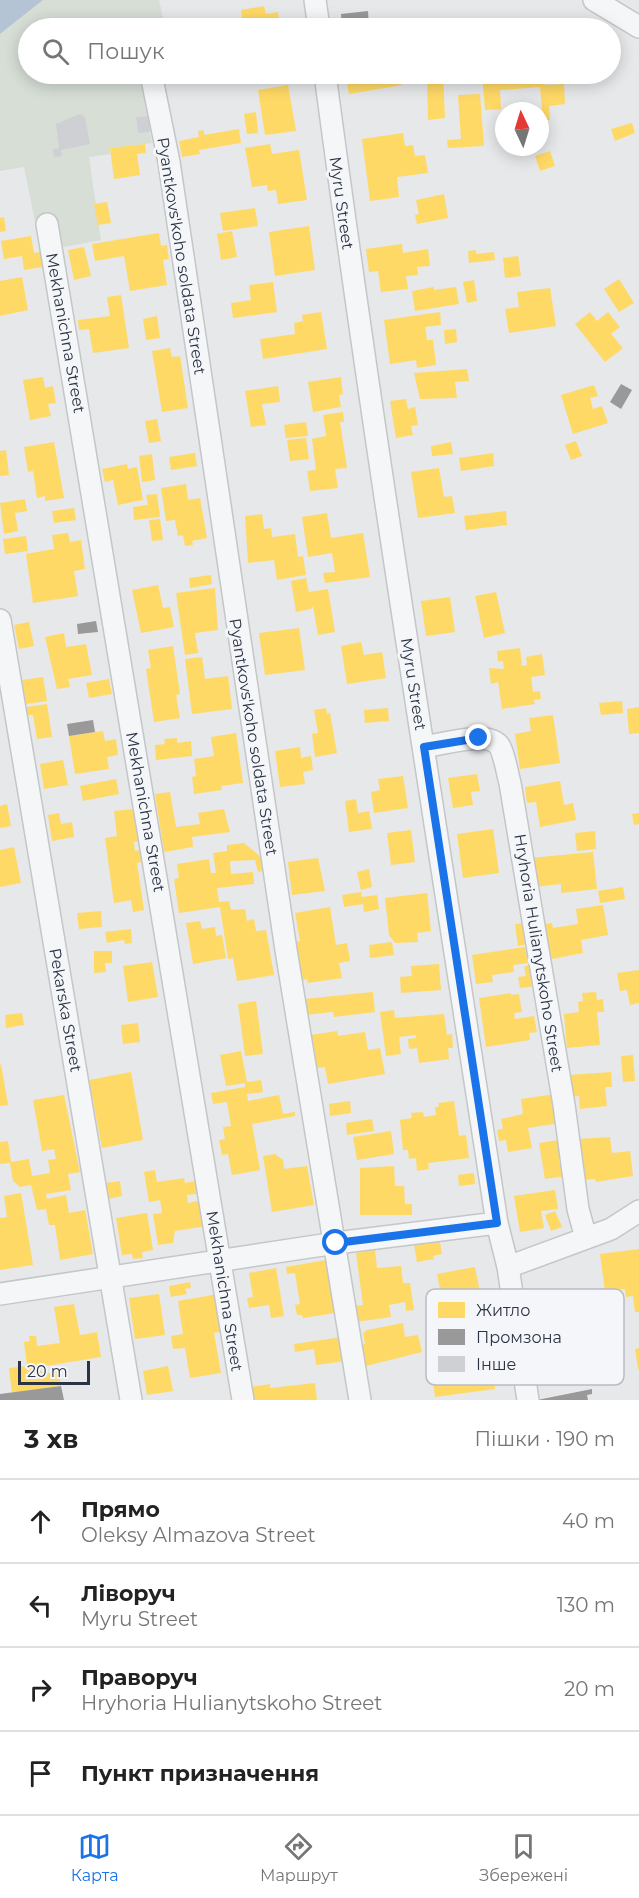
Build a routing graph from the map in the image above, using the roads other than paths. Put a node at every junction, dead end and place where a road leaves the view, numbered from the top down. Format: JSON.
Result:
{"nodes":[{"id":1,"x":315,"y":0,"type":"edge"},
{"id":2,"x":594,"y":0,"type":"edge"},
{"id":3,"x":630,"y":15,"type":"edge"},
{"id":4,"x":318,"y":18,"type":"edge"},
{"id":5,"x":153,"y":84,"type":"edge"},
{"id":6,"x":326,"y":84,"type":"edge"},
{"id":7,"x":47,"y":224,"type":"dead end"},
{"id":8,"x":0,"y":620,"type":"edge"},
{"id":9,"x":424,"y":747,"type":"junction"},
{"id":10,"x":639,"y":1211,"type":"edge"},
{"id":11,"x":497,"y":1223,"type":"junction"},
{"id":12,"x":586,"y":1238,"type":"junction"},
{"id":13,"x":336,"y":1243,"type":"junction"},
{"id":14,"x":221,"y":1261,"type":"junction"},
{"id":15,"x":508,"y":1267,"type":"junction"},
{"id":16,"x":110,"y":1278,"type":"junction"},
{"id":17,"x":511,"y":1289,"type":"edge"},
{"id":18,"x":0,"y":1294,"type":"edge"},
{"id":19,"x":526,"y":1385,"type":"edge"},
{"id":20,"x":131,"y":1400,"type":"edge"},
{"id":21,"x":243,"y":1400,"type":"edge"},
{"id":22,"x":360,"y":1400,"type":"edge"},
{"id":23,"x":528,"y":1400,"type":"edge"}],
"edges":[{"from":1,"to":4,"type":"street"},
{"from":2,"to":3,"type":"street"},
{"from":5,"to":13,"type":"street","name":"Pyantkovsʹkoho soldata Street"},
{"from":6,"to":9,"type":"street","name":"Myru Street"},
{"from":7,"to":14,"type":"street","name":"Mekhanichna Street"},
{"from":8,"to":16,"type":"street","name":"Pekarska Street"},
{"from":9,"to":11,"type":"street","name":"Myru Street"},
{"from":9,"to":12,"type":"street","name":"Hryhoria Hulianytskoho Street"},
{"from":10,"to":12,"type":"street"},
{"from":11,"to":13,"type":"street"},
{"from":11,"to":15,"type":"street","name":"Myru Street"},
{"from":12,"to":15,"type":"street"},
{"from":13,"to":14,"type":"street"},
{"from":13,"to":22,"type":"street","name":"Pyantkovsʹkoho soldata Street"},
{"from":14,"to":16,"type":"street"},
{"from":14,"to":21,"type":"street","name":"Mekhanichna Street"},
{"from":15,"to":17,"type":"street","name":"Myru Street"},
{"from":16,"to":18,"type":"street"},
{"from":16,"to":20,"type":"street","name":"Pekarska Street"},
{"from":19,"to":23,"type":"street","name":"Myru Street"}]}
